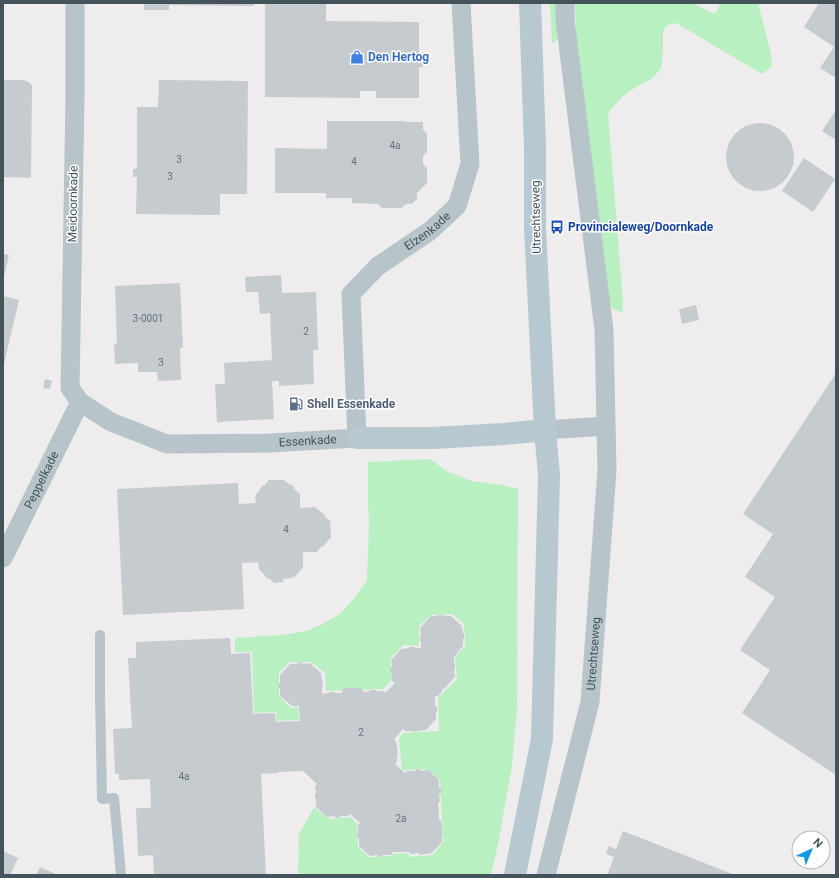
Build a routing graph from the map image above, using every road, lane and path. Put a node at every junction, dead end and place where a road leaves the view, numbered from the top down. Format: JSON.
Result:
{"nodes":[{"id":1,"x":76,"y":3,"type":"edge"},
{"id":2,"x":461,"y":3,"type":"edge"},
{"id":3,"x":530,"y":3,"type":"edge"},
{"id":4,"x":565,"y":3,"type":"edge"},
{"id":5,"x":80,"y":402,"type":"junction"},
{"id":6,"x":606,"y":426,"type":"junction"},
{"id":7,"x":545,"y":430,"type":"junction"},
{"id":8,"x":357,"y":438,"type":"junction"},
{"id":9,"x":3,"y":558,"type":"edge"},
{"id":10,"x":100,"y":635,"type":"dead end"},
{"id":11,"x":121,"y":875,"type":"edge"},
{"id":12,"x":516,"y":875,"type":"edge"},
{"id":13,"x":546,"y":875,"type":"edge"}],
"edges":[{"from":1,"to":5,"type":"street","name":"Meidoornkade"},
{"from":2,"to":8,"type":"street","name":"Elzenkade"},
{"from":3,"to":7,"type":"main road","name":"Utrechtseweg"},
{"from":4,"to":6,"type":"street","name":"Utrechtseweg"},
{"from":5,"to":8,"type":"street","name":"Essenkade"},
{"from":5,"to":9,"type":"street","name":"Peppelkade"},
{"from":6,"to":7,"type":"street"},
{"from":6,"to":13,"type":"street","name":"Utrechtseweg"},
{"from":7,"to":8,"type":"main road","name":"Essenkade"},
{"from":7,"to":12,"type":"main road","name":"Utrechtseweg"},
{"from":10,"to":11,"type":"lane"}]}
